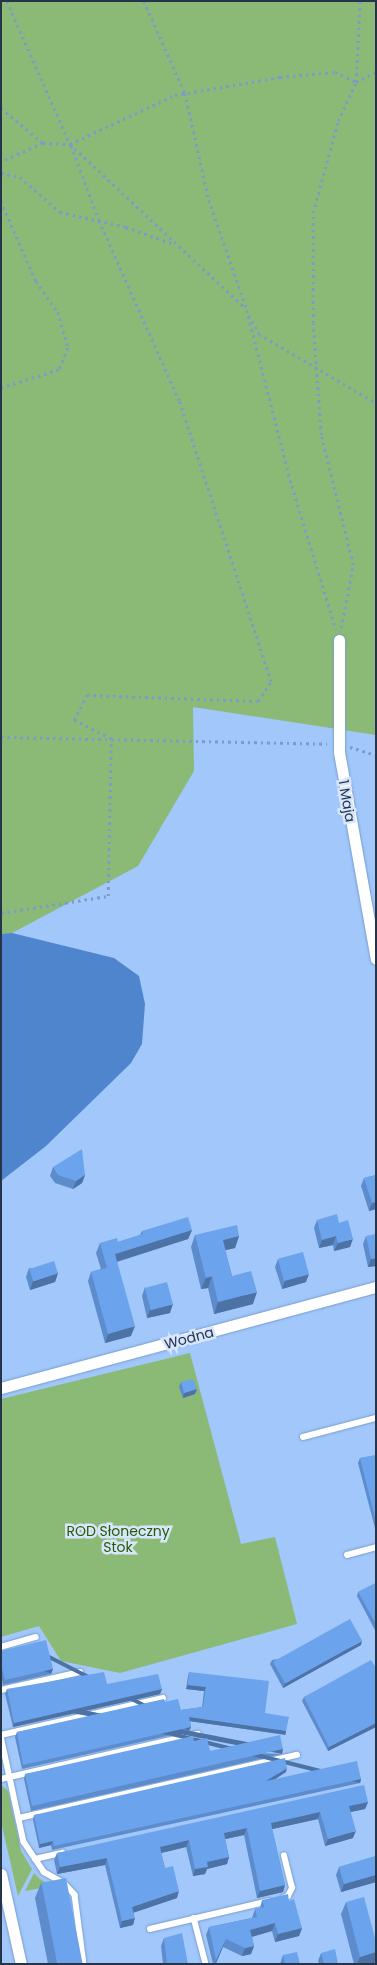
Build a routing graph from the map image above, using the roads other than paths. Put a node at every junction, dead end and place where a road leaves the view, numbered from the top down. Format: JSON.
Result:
{"nodes":[{"id":1,"x":339,"y":640,"type":"road end"},
{"id":2,"x":376,"y":959,"type":"edge"},
{"id":3,"x":376,"y":1287,"type":"edge"},
{"id":4,"x":1,"y":1388,"type":"edge"},
{"id":5,"x":376,"y":1418,"type":"edge"},
{"id":6,"x":303,"y":1436,"type":"dead end"},
{"id":7,"x":376,"y":1547,"type":"edge"},
{"id":8,"x":347,"y":1555,"type":"dead end"},
{"id":9,"x":36,"y":1637,"type":"dead end"},
{"id":10,"x":1,"y":1647,"type":"edge"},
{"id":11,"x":80,"y":1672,"type":"dead end"},
{"id":12,"x":1,"y":1690,"type":"edge"},
{"id":13,"x":163,"y":1698,"type":"edge"},
{"id":14,"x":198,"y":1734,"type":"dead end"},
{"id":15,"x":1,"y":1735,"type":"edge"},
{"id":16,"x":297,"y":1755,"type":"dead end"},
{"id":17,"x":10,"y":1776,"type":"junction"},
{"id":18,"x":1,"y":1779,"type":"edge"},
{"id":19,"x":19,"y":1818,"type":"junction"},
{"id":20,"x":73,"y":1851,"type":"edge"},
{"id":21,"x":284,"y":1856,"type":"dead end"},
{"id":22,"x":35,"y":1859,"type":"junction"},
{"id":23,"x":1,"y":1874,"type":"edge"},
{"id":24,"x":194,"y":1918,"type":"junction"},
{"id":25,"x":150,"y":1929,"type":"dead end"},
{"id":26,"x":22,"y":1964,"type":"edge"},
{"id":27,"x":84,"y":1964,"type":"edge"},
{"id":28,"x":206,"y":1964,"type":"edge"}],
"edges":[{"from":1,"to":2,"type":"street","name":"1 Maja"},
{"from":3,"to":4,"type":"street","name":"Wodna"},
{"from":5,"to":6,"type":"lane"},
{"from":7,"to":8,"type":"lane"},
{"from":9,"to":10,"type":"lane"},
{"from":11,"to":12,"type":"lane"},
{"from":13,"to":15,"type":"lane"},
{"from":14,"to":17,"type":"lane"},
{"from":15,"to":17,"type":"lane"},
{"from":16,"to":19,"type":"lane"},
{"from":17,"to":18,"type":"lane"},
{"from":17,"to":19,"type":"lane"},
{"from":19,"to":22,"type":"lane"},
{"from":20,"to":22,"type":"lane"},
{"from":21,"to":24,"type":"lane"},
{"from":22,"to":27,"type":"lane"},
{"from":23,"to":26,"type":"street"},
{"from":24,"to":25,"type":"lane"},
{"from":24,"to":28,"type":"lane"}]}
